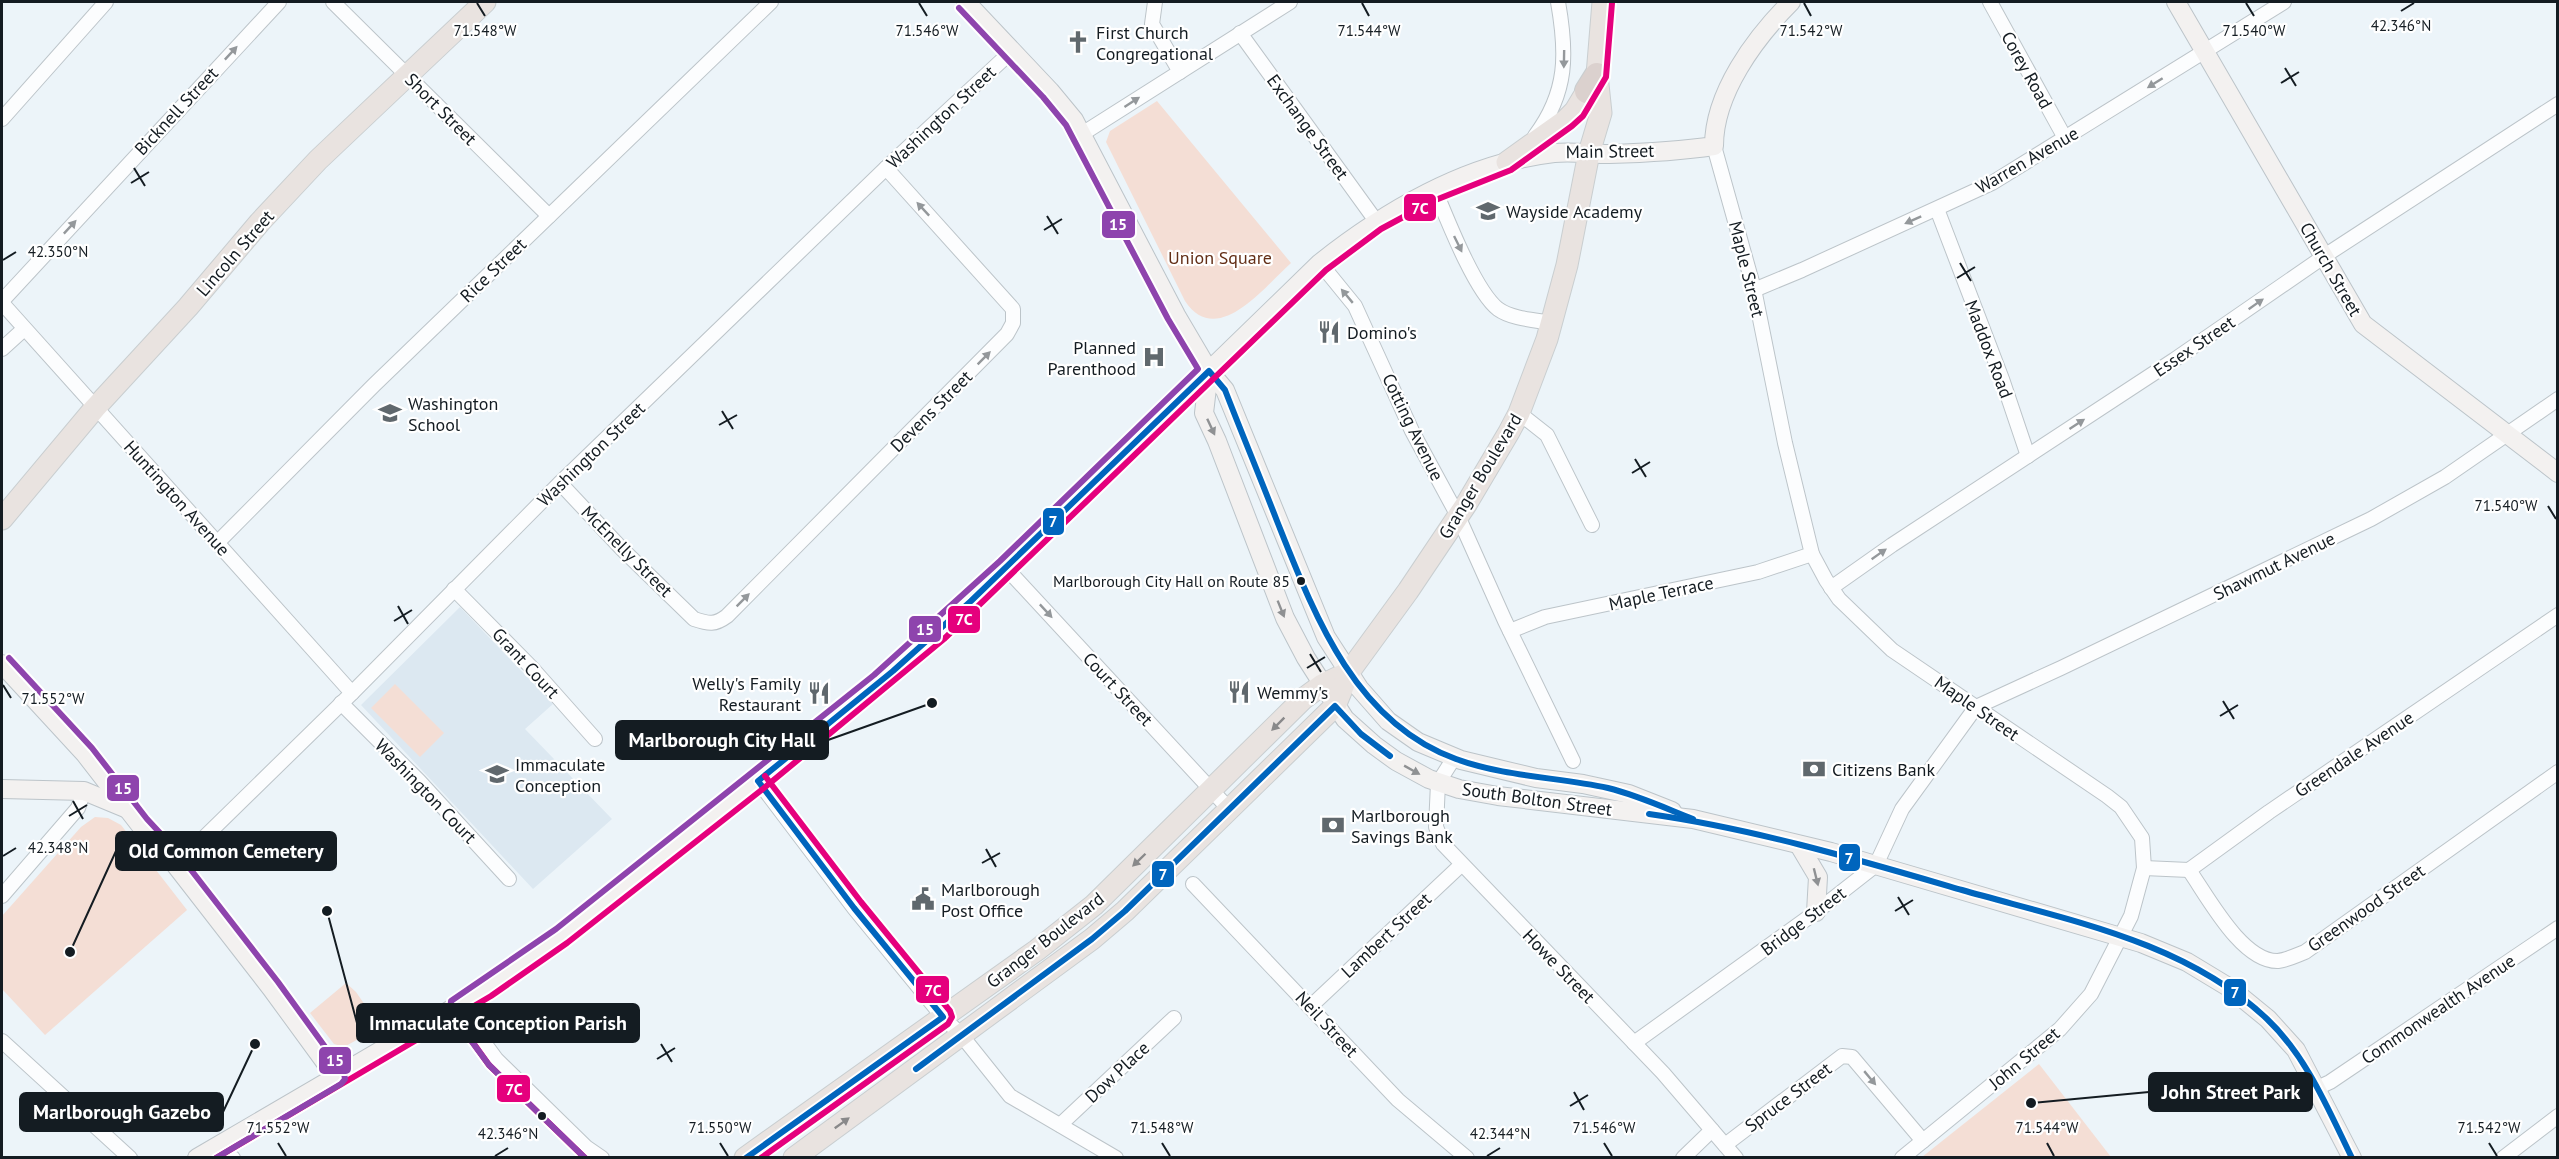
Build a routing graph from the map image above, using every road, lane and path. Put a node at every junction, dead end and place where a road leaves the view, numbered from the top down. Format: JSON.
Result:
{"nodes":[{"id":1,"x":106,"y":2,"type":"edge"},
{"id":2,"x":279,"y":2,"type":"edge"},
{"id":3,"x":333,"y":2,"type":"edge"},
{"id":4,"x":485,"y":2,"type":"edge"},
{"id":5,"x":771,"y":2,"type":"edge"},
{"id":6,"x":966,"y":2,"type":"edge"},
{"id":7,"x":1155,"y":2,"type":"edge"},
{"id":8,"x":1290,"y":2,"type":"edge"},
{"id":9,"x":1558,"y":2,"type":"edge"},
{"id":10,"x":1603,"y":2,"type":"edge"},
{"id":11,"x":1791,"y":2,"type":"edge"},
{"id":12,"x":1990,"y":2,"type":"edge"},
{"id":13,"x":2176,"y":2,"type":"edge"},
{"id":14,"x":2284,"y":2,"type":"edge"},
{"id":15,"x":1240,"y":33,"type":"junction"},
{"id":16,"x":1013,"y":50,"type":"junction"},
{"id":17,"x":2205,"y":52,"type":"junction"},
{"id":18,"x":1180,"y":72,"type":"junction"},
{"id":19,"x":407,"y":75,"type":"junction"},
{"id":20,"x":1592,"y":83,"type":"junction"},
{"id":21,"x":2558,"y":104,"type":"edge"},
{"id":22,"x":2,"y":119,"type":"edge"},
{"id":23,"x":1082,"y":134,"type":"junction"},
{"id":24,"x":2065,"y":138,"type":"junction"},
{"id":25,"x":1714,"y":146,"type":"junction"},
{"id":26,"x":1589,"y":153,"type":"junction"},
{"id":27,"x":1507,"y":162,"type":"junction"},
{"id":28,"x":886,"y":168,"type":"junction"},
{"id":29,"x":1435,"y":190,"type":"junction"},
{"id":30,"x":1937,"y":209,"type":"junction"},
{"id":31,"x":549,"y":216,"type":"junction"},
{"id":32,"x":1376,"y":221,"type":"junction"},
{"id":33,"x":2324,"y":257,"type":"junction"},
{"id":34,"x":1320,"y":263,"type":"junction"},
{"id":35,"x":1754,"y":290,"type":"junction"},
{"id":36,"x":2,"y":302,"type":"edge"},
{"id":37,"x":1552,"y":323,"type":"junction"},
{"id":38,"x":24,"y":329,"type":"junction"},
{"id":39,"x":2,"y":349,"type":"edge"},
{"id":40,"x":1209,"y":371,"type":"junction"},
{"id":41,"x":2558,"y":399,"type":"edge"},
{"id":42,"x":95,"y":408,"type":"junction"},
{"id":43,"x":1519,"y":413,"type":"junction"},
{"id":44,"x":2504,"y":434,"type":"junction"},
{"id":45,"x":2028,"y":456,"type":"junction"},
{"id":46,"x":2558,"y":473,"type":"edge"},
{"id":47,"x":560,"y":483,"type":"junction"},
{"id":48,"x":1458,"y":516,"type":"junction"},
{"id":49,"x":2,"y":519,"type":"edge"},
{"id":50,"x":1592,"y":525,"type":"dead end"},
{"id":51,"x":218,"y":542,"type":"junction"},
{"id":52,"x":1812,"y":554,"type":"junction"},
{"id":53,"x":1006,"y":568,"type":"junction"},
{"id":54,"x":1831,"y":588,"type":"junction"},
{"id":55,"x":454,"y":589,"type":"junction"},
{"id":56,"x":2558,"y":615,"type":"edge"},
{"id":57,"x":694,"y":619,"type":"joint"},
{"id":58,"x":1510,"y":631,"type":"junction"},
{"id":59,"x":2,"y":664,"type":"edge"},
{"id":60,"x":1349,"y":672,"type":"junction"},
{"id":61,"x":1322,"y":685,"type":"junction"},
{"id":62,"x":352,"y":693,"type":"junction"},
{"id":63,"x":341,"y":704,"type":"junction"},
{"id":64,"x":1335,"y":706,"type":"junction"},
{"id":65,"x":1976,"y":707,"type":"junction"},
{"id":66,"x":595,"y":739,"type":"dead end"},
{"id":67,"x":1454,"y":758,"type":"junction"},
{"id":68,"x":1573,"y":760,"type":"dead end"},
{"id":69,"x":2558,"y":772,"type":"edge"},
{"id":70,"x":758,"y":781,"type":"junction"},
{"id":71,"x":1438,"y":783,"type":"junction"},
{"id":72,"x":2,"y":789,"type":"edge"},
{"id":73,"x":1211,"y":790,"type":"junction"},
{"id":74,"x":84,"y":791,"type":"junction"},
{"id":75,"x":127,"y":809,"type":"junction"},
{"id":76,"x":1229,"y":809,"type":"junction"},
{"id":77,"x":1693,"y":819,"type":"junction"},
{"id":78,"x":1799,"y":845,"type":"junction"},
{"id":79,"x":176,"y":865,"type":"junction"},
{"id":80,"x":1461,"y":865,"type":"junction"},
{"id":81,"x":1876,"y":865,"type":"junction"},
{"id":82,"x":2144,"y":868,"type":"junction"},
{"id":83,"x":2189,"y":870,"type":"junction"},
{"id":84,"x":509,"y":879,"type":"dead end"},
{"id":85,"x":1193,"y":884,"type":"dead end"},
{"id":86,"x":2,"y":896,"type":"edge"},
{"id":87,"x":1816,"y":912,"type":"junction"},
{"id":88,"x":2558,"y":928,"type":"edge"},
{"id":89,"x":2121,"y":937,"type":"junction"},
{"id":90,"x":1311,"y":1006,"type":"junction"},
{"id":91,"x":458,"y":1007,"type":"junction"},
{"id":92,"x":943,"y":1017,"type":"junction"},
{"id":93,"x":1174,"y":1018,"type":"dead end"},
{"id":94,"x":962,"y":1036,"type":"junction"},
{"id":95,"x":2,"y":1041,"type":"edge"},
{"id":96,"x":1634,"y":1043,"type":"junction"},
{"id":97,"x":336,"y":1077,"type":"junction"},
{"id":98,"x":2317,"y":1089,"type":"junction"},
{"id":99,"x":2558,"y":1116,"type":"edge"},
{"id":100,"x":1060,"y":1125,"type":"junction"},
{"id":101,"x":1712,"y":1130,"type":"junction"},
{"id":102,"x":1923,"y":1141,"type":"junction"},
{"id":103,"x":1725,"y":1145,"type":"junction"},
{"id":104,"x":204,"y":1154,"type":"edge"},
{"id":105,"x":130,"y":1158,"type":"edge"},
{"id":106,"x":233,"y":1158,"type":"edge"},
{"id":107,"x":602,"y":1158,"type":"edge"},
{"id":108,"x":746,"y":1158,"type":"edge"},
{"id":109,"x":794,"y":1158,"type":"edge"},
{"id":110,"x":1116,"y":1158,"type":"edge"},
{"id":111,"x":1467,"y":1158,"type":"edge"},
{"id":112,"x":1683,"y":1158,"type":"edge"},
{"id":113,"x":1736,"y":1158,"type":"edge"},
{"id":114,"x":1902,"y":1158,"type":"edge"},
{"id":115,"x":2352,"y":1158,"type":"edge"},
{"id":116,"x":2503,"y":1158,"type":"edge"}],
"edges":[{"from":1,"to":22,"type":"street"},
{"from":36,"to":2,"type":"street","name":"Bicknell Street","one_way":true},
{"from":3,"to":19,"type":"street","name":"Short Street"},
{"from":4,"to":19,"type":"main road","name":"Lincoln Street"},
{"from":5,"to":31,"type":"street","name":"Rice Street"},
{"from":6,"to":16,"type":"main road","name":"South Bolton Street"},
{"from":7,"to":18,"type":"street"},
{"from":8,"to":15,"type":"street"},
{"from":9,"to":27,"type":"street","one_way":true},
{"from":10,"to":20,"type":"main road","name":"Granger Boulevard"},
{"from":11,"to":25,"type":"main road"},
{"from":12,"to":24,"type":"street","name":"Corey Road"},
{"from":13,"to":17,"type":"main road","name":"Church Street"},
{"from":14,"to":17,"type":"street","name":"Warren Avenue"},
{"from":15,"to":18,"type":"street"},
{"from":15,"to":32,"type":"street","name":"Exchange Street"},
{"from":16,"to":23,"type":"main road","name":"South Bolton Street"},
{"from":16,"to":28,"type":"street","name":"Washington Street"},
{"from":17,"to":24,"type":"street","name":"Warren Avenue","one_way":true},
{"from":17,"to":33,"type":"main road","name":"Church Street"},
{"from":23,"to":18,"type":"street","one_way":true},
{"from":19,"to":31,"type":"street","name":"Short Street"},
{"from":19,"to":42,"type":"main road","name":"Lincoln Street"},
{"from":20,"to":26,"type":"main road","name":"Granger Boulevard"},
{"from":20,"to":27,"type":"main road"},
{"from":21,"to":33,"type":"street","name":"Essex Street"},
{"from":23,"to":40,"type":"main road","name":"South Bolton Street"},
{"from":24,"to":30,"type":"street","name":"Warren Avenue"},
{"from":25,"to":26,"type":"main road","name":"Main Street"},
{"from":25,"to":35,"type":"street","name":"Maple Street"},
{"from":26,"to":27,"type":"main road","name":"Main Street"},
{"from":26,"to":37,"type":"main road","name":"Granger Boulevard"},
{"from":27,"to":29,"type":"main road","name":"Main Street"},
{"from":28,"to":47,"type":"street","name":"Washington Street"},
{"from":57,"to":28,"type":"street","name":"Devens Street","one_way":true},
{"from":29,"to":32,"type":"main road","name":"Main Street"},
{"from":29,"to":37,"type":"street","one_way":true},
{"from":30,"to":35,"type":"street","name":"Warren Avenue","one_way":true},
{"from":30,"to":45,"type":"street","name":"Maddox Road"},
{"from":31,"to":51,"type":"street","name":"Rice Street"},
{"from":32,"to":34,"type":"main road","name":"Main Street"},
{"from":33,"to":44,"type":"main road","name":"Church Street"},
{"from":45,"to":33,"type":"street","name":"Essex Street","one_way":true},
{"from":34,"to":40,"type":"main road","name":"Main Street"},
{"from":48,"to":34,"type":"street","name":"Cotting Avenue","one_way":true},
{"from":35,"to":52,"type":"street","name":"Maple Street"},
{"from":36,"to":38,"type":"street","name":"Huntington Avenue"},
{"from":37,"to":43,"type":"main road","name":"Granger Boulevard"},
{"from":38,"to":39,"type":"street"},
{"from":38,"to":42,"type":"street","name":"Huntington Avenue"},
{"from":40,"to":53,"type":"main road","name":"Main Street"},
{"from":40,"to":60,"type":"main road","name":"South Bolton Street"},
{"from":40,"to":61,"type":"main road","name":"South Bolton Street","one_way":true},
{"from":41,"to":44,"type":"street","name":"Shawmut Avenue"},
{"from":42,"to":49,"type":"main road","name":"Lincoln Street"},
{"from":42,"to":51,"type":"street","name":"Huntington Avenue"},
{"from":43,"to":48,"type":"main road","name":"Granger Boulevard"},
{"from":43,"to":50,"type":"street"},
{"from":44,"to":46,"type":"main road","name":"Church Street"},
{"from":44,"to":65,"type":"street","name":"Shawmut Avenue"},
{"from":54,"to":45,"type":"street","name":"Essex Street","one_way":true},
{"from":47,"to":55,"type":"street","name":"Washington Street"},
{"from":47,"to":57,"type":"street","name":"McEnelly Street"},
{"from":48,"to":58,"type":"street","name":"Cotting Avenue"},
{"from":48,"to":60,"type":"main road","name":"Granger Boulevard"},
{"from":51,"to":62,"type":"street","name":"Huntington Avenue"},
{"from":52,"to":54,"type":"street","name":"Maple Street"},
{"from":52,"to":58,"type":"street","name":"Maple Terrace"},
{"from":53,"to":70,"type":"main road","name":"Main Street"},
{"from":53,"to":73,"type":"street","name":"Court Street","one_way":true},
{"from":54,"to":65,"type":"street","name":"Maple Street"},
{"from":55,"to":62,"type":"street","name":"Washington Street"},
{"from":55,"to":66,"type":"street","name":"Grant Court"},
{"from":56,"to":83,"type":"street","name":"Greendale Avenue"},
{"from":58,"to":68,"type":"street","name":"Cotting Avenue"},
{"from":59,"to":75,"type":"main road"},
{"from":60,"to":61,"type":"main road","name":"Granger Boulevard"},
{"from":60,"to":64,"type":"main road","name":"Granger Boulevard"},
{"from":60,"to":67,"type":"main road","name":"South Bolton Street"},
{"from":61,"to":64,"type":"main road","name":"South Bolton Street"},
{"from":61,"to":73,"type":"main road","name":"Granger Boulevard","one_way":true},
{"from":62,"to":63,"type":"street","name":"Washington Street"},
{"from":63,"to":79,"type":"street","name":"Washington Street"},
{"from":63,"to":84,"type":"street","name":"Washington Court"},
{"from":64,"to":71,"type":"main road","name":"South Bolton Street","one_way":true},
{"from":64,"to":76,"type":"main road","name":"Granger Boulevard"},
{"from":65,"to":81,"type":"street","name":"Bridge Street"},
{"from":65,"to":82,"type":"street","name":"Maple Street"},
{"from":67,"to":71,"type":"street"},
{"from":67,"to":77,"type":"main road","name":"South Bolton Street"},
{"from":69,"to":83,"type":"street","name":"Greenwood Street"},
{"from":70,"to":91,"type":"main road","name":"Main Street"},
{"from":70,"to":92,"type":"street"},
{"from":71,"to":77,"type":"main road","name":"South Bolton Street"},
{"from":71,"to":80,"type":"street","name":"Howe Street"},
{"from":72,"to":74,"type":"main road"},
{"from":73,"to":76,"type":"street","name":"Court Street"},
{"from":73,"to":92,"type":"main road","name":"Granger Boulevard","one_way":true},
{"from":74,"to":75,"type":"main road"},
{"from":74,"to":86,"type":"street"},
{"from":75,"to":79,"type":"main road"},
{"from":76,"to":94,"type":"main road","name":"Granger Boulevard"},
{"from":77,"to":78,"type":"main road","name":"South Bolton Street"},
{"from":78,"to":81,"type":"main road","name":"South Bolton Street"},
{"from":78,"to":87,"type":"main road","one_way":true},
{"from":79,"to":97,"type":"main road"},
{"from":80,"to":90,"type":"street","name":"Lambert Street"},
{"from":80,"to":96,"type":"street","name":"Howe Street"},
{"from":81,"to":87,"type":"street","name":"Bridge Street"},
{"from":81,"to":89,"type":"main road","name":"South Bolton Street"},
{"from":82,"to":83,"type":"street"},
{"from":82,"to":89,"type":"street","name":"Maple Street"},
{"from":85,"to":90,"type":"street","name":"Neil Street"},
{"from":87,"to":96,"type":"street","name":"Bridge Street"},
{"from":88,"to":98,"type":"street","name":"Commonwealth Avenue"},
{"from":89,"to":98,"type":"main road"},
{"from":89,"to":102,"type":"street","name":"John Street"},
{"from":90,"to":111,"type":"street","name":"Neil Street"},
{"from":91,"to":97,"type":"main road","name":"Main Street"},
{"from":91,"to":107,"type":"street"},
{"from":92,"to":94,"type":"street"},
{"from":92,"to":108,"type":"main road","name":"Granger Boulevard"},
{"from":93,"to":100,"type":"street","name":"Dow Place"},
{"from":94,"to":100,"type":"street"},
{"from":109,"to":94,"type":"main road","name":"Granger Boulevard","one_way":true},
{"from":95,"to":105,"type":"street"},
{"from":96,"to":101,"type":"street","name":"Howe Street"},
{"from":97,"to":104,"type":"main road","name":"Main Street"},
{"from":98,"to":115,"type":"main road"},
{"from":99,"to":116,"type":"street"},
{"from":100,"to":110,"type":"street"},
{"from":101,"to":103,"type":"street","name":"Howe Street"},
{"from":101,"to":112,"type":"street"},
{"from":103,"to":102,"type":"street","name":"Spruce Street","one_way":true},
{"from":102,"to":114,"type":"street","name":"John Street"},
{"from":103,"to":113,"type":"street","name":"Howe Street"},
{"from":104,"to":106,"type":"street"}]}
